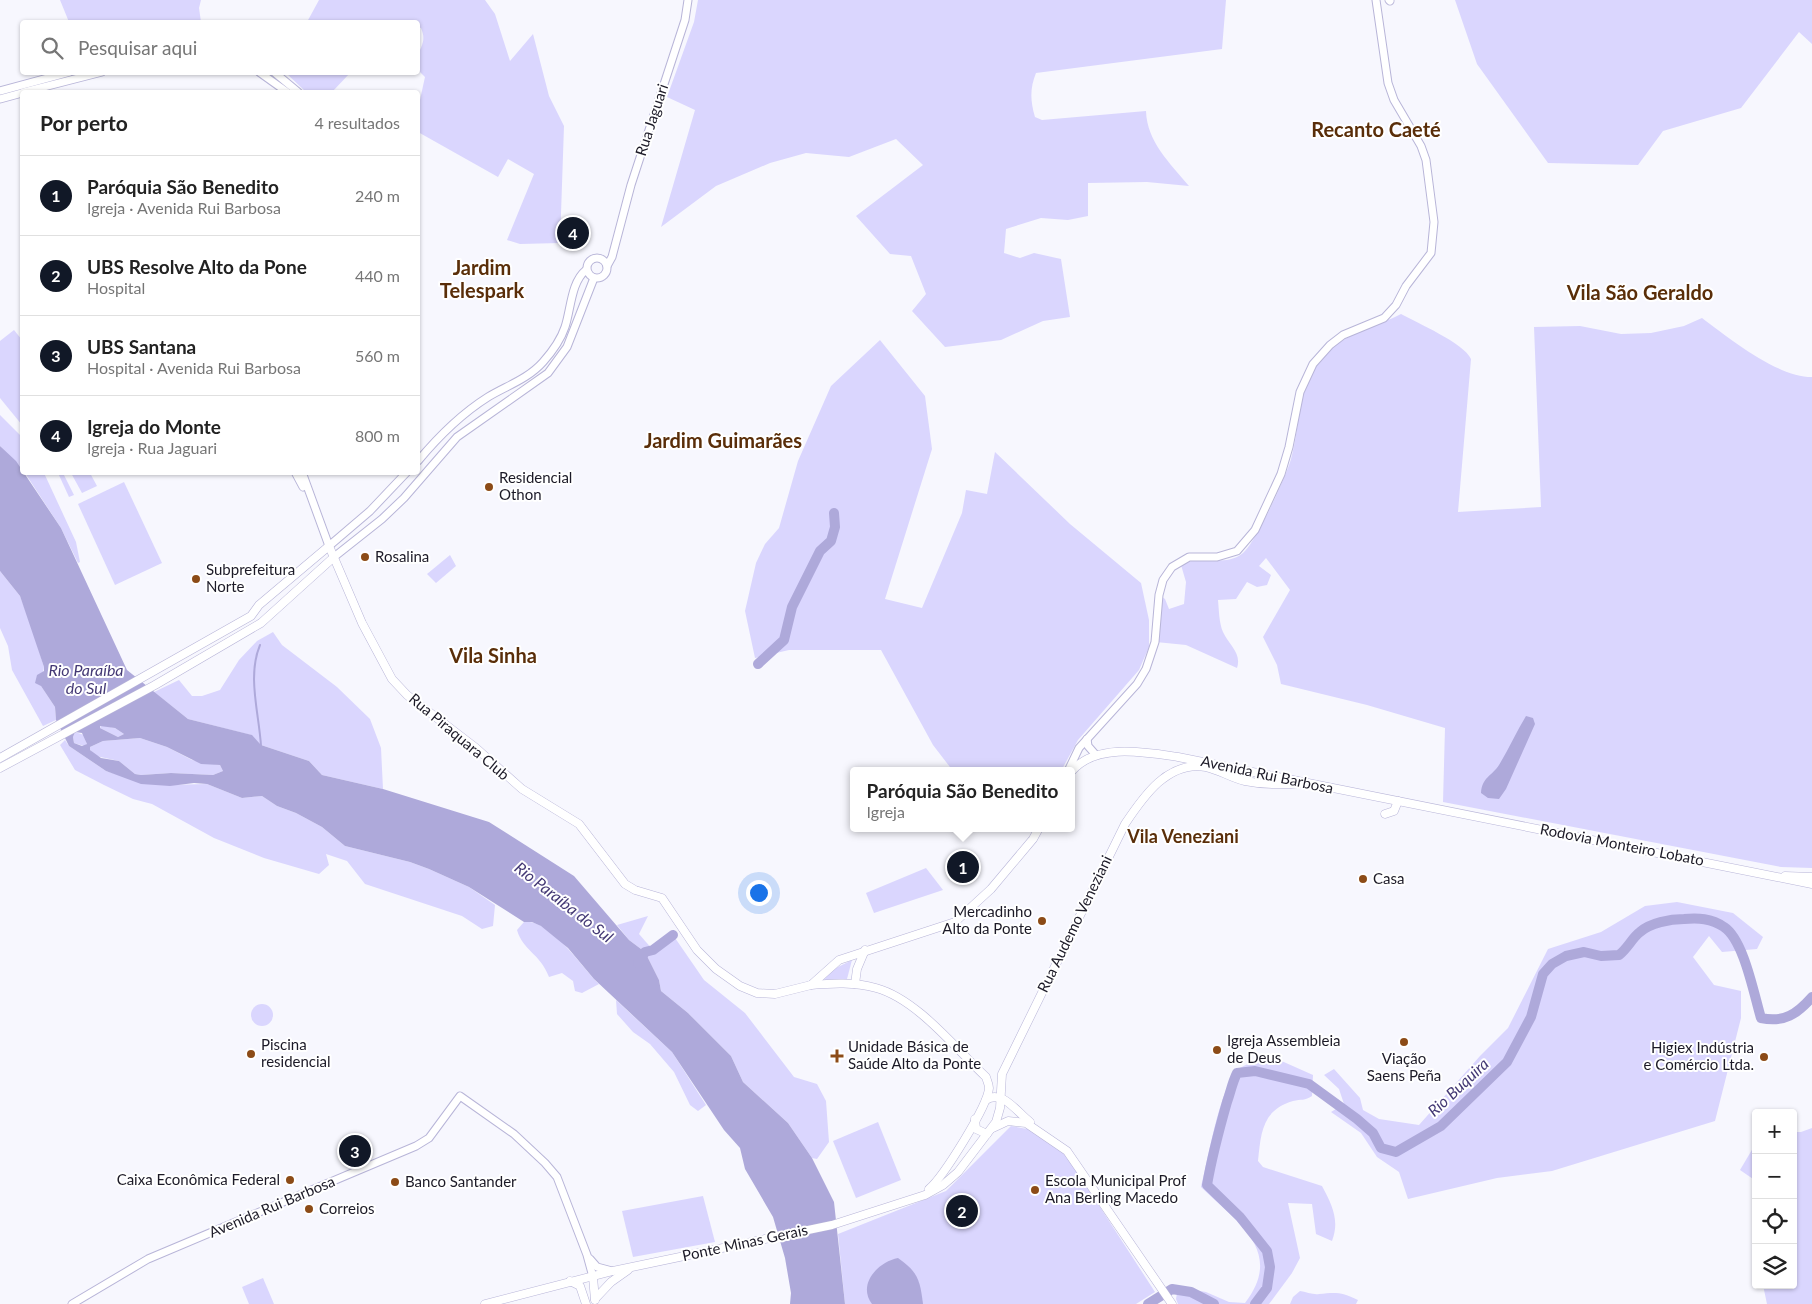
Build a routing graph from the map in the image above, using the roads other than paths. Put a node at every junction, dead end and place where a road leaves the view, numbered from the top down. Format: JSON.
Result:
{"nodes":[{"id":1,"x":688,"y":0,"type":"edge"},
{"id":2,"x":1376,"y":0,"type":"edge"},
{"id":3,"x":59,"y":75,"type":"edge"},
{"id":4,"x":91,"y":75,"type":"edge"},
{"id":5,"x":263,"y":75,"type":"edge"},
{"id":6,"x":278,"y":75,"type":"edge"},
{"id":7,"x":34,"y":90,"type":"edge"},
{"id":8,"x":284,"y":90,"type":"edge"},
{"id":9,"x":296,"y":90,"type":"edge"},
{"id":10,"x":0,"y":91,"type":"edge"},
{"id":11,"x":20,"y":94,"type":"edge"},
{"id":12,"x":0,"y":99,"type":"edge"},
{"id":13,"x":616,"y":240,"type":"junction"},
{"id":14,"x":602,"y":258,"type":"junction"},
{"id":15,"x":607,"y":266,"type":"junction"},
{"id":16,"x":586,"y":270,"type":"junction"},
{"id":17,"x":594,"y":278,"type":"junction"},
{"id":18,"x":505,"y":388,"type":"junction"},
{"id":19,"x":488,"y":397,"type":"junction"},
{"id":20,"x":511,"y":399,"type":"junction"},
{"id":21,"x":495,"y":410,"type":"junction"},
{"id":22,"x":420,"y":459,"type":"edge"},
{"id":23,"x":297,"y":475,"type":"edge"},
{"id":24,"x":303,"y":475,"type":"edge"},
{"id":25,"x":404,"y":475,"type":"edge"},
{"id":26,"x":311,"y":501,"type":"junction"},
{"id":27,"x":330,"y":546,"type":"junction"},
{"id":28,"x":334,"y":557,"type":"junction"},
{"id":29,"x":1087,"y":738,"type":"junction"},
{"id":30,"x":1094,"y":754,"type":"junction"},
{"id":31,"x":1178,"y":756,"type":"junction"},
{"id":32,"x":2,"y":757,"type":"edge"},
{"id":33,"x":1072,"y":767,"type":"edge"},
{"id":34,"x":1074,"y":767,"type":"edge"},
{"id":35,"x":0,"y":768,"type":"edge"},
{"id":36,"x":1176,"y":772,"type":"junction"},
{"id":37,"x":1303,"y":783,"type":"junction"},
{"id":38,"x":1398,"y":801,"type":"junction"},
{"id":39,"x":1385,"y":814,"type":"dead end"},
{"id":40,"x":1467,"y":814,"type":"joint"},
{"id":41,"x":1037,"y":832,"type":"edge"},
{"id":42,"x":1778,"y":877,"type":"junction"},
{"id":43,"x":1812,"y":877,"type":"edge"},
{"id":44,"x":1812,"y":884,"type":"edge"},
{"id":45,"x":865,"y":950,"type":"junction"},
{"id":46,"x":855,"y":984,"type":"junction"},
{"id":47,"x":811,"y":985,"type":"junction"},
{"id":48,"x":1002,"y":1074,"type":"junction"},
{"id":49,"x":986,"y":1077,"type":"junction"},
{"id":50,"x":1001,"y":1096,"type":"junction"},
{"id":51,"x":986,"y":1100,"type":"junction"},
{"id":52,"x":976,"y":1117,"type":"junction"},
{"id":53,"x":1035,"y":1127,"type":"junction"},
{"id":54,"x":989,"y":1132,"type":"junction"},
{"id":55,"x":922,"y":1196,"type":"junction"},
{"id":56,"x":858,"y":1217,"type":"joint"},
{"id":57,"x":587,"y":1255,"type":"junction"},
{"id":58,"x":630,"y":1268,"type":"junction"},
{"id":59,"x":612,"y":1271,"type":"junction"},
{"id":60,"x":592,"y":1277,"type":"junction"},
{"id":61,"x":570,"y":1281,"type":"junction"},
{"id":62,"x":595,"y":1301,"type":"edge"},
{"id":63,"x":72,"y":1304,"type":"edge"},
{"id":64,"x":485,"y":1304,"type":"edge"},
{"id":65,"x":586,"y":1304,"type":"edge"},
{"id":66,"x":1172,"y":1304,"type":"edge"}],
"edges":[{"from":1,"to":13,"type":"street","name":"Rua Jaguari"},
{"from":2,"to":29,"type":"street"},
{"from":3,"to":10,"type":"street"},
{"from":4,"to":7,"type":"street"},
{"from":5,"to":8,"type":"street"},
{"from":6,"to":9,"type":"street"},
{"from":11,"to":12,"type":"street"},
{"from":13,"to":14,"type":"street","name":"Rua Jaguari"},
{"from":13,"to":15,"type":"street","name":"Rua Jaguari"},
{"from":14,"to":15,"type":"street"},
{"from":14,"to":16,"type":"street"},
{"from":15,"to":17,"type":"street"},
{"from":16,"to":17,"type":"street"},
{"from":16,"to":18,"type":"street"},
{"from":17,"to":20,"type":"street"},
{"from":18,"to":19,"type":"street"},
{"from":18,"to":20,"type":"street"},
{"from":19,"to":21,"type":"street"},
{"from":19,"to":22,"type":"street"},
{"from":20,"to":21,"type":"street"},
{"from":21,"to":28,"type":"street"},
{"from":23,"to":26,"type":"street"},
{"from":24,"to":26,"type":"street"},
{"from":25,"to":27,"type":"street"},
{"from":26,"to":27,"type":"street"},
{"from":27,"to":28,"type":"main road","name":"Rua Piraquara Club"},
{"from":27,"to":32,"type":"main road"},
{"from":28,"to":35,"type":"main road"},
{"from":28,"to":47,"type":"main road","name":"Rua Piraquara Club"},
{"from":29,"to":30,"type":"street"},
{"from":29,"to":33,"type":"street"},
{"from":30,"to":31,"type":"main road","name":"Avenida Rui Barbosa"},
{"from":30,"to":34,"type":"main road"},
{"from":31,"to":36,"type":"main road"},
{"from":31,"to":37,"type":"main road","name":"Avenida Rui Barbosa"},
{"from":36,"to":37,"type":"main road","name":"Rua Audemo Veneziani"},
{"from":36,"to":48,"type":"main road","name":"Rua Audemo Veneziani"},
{"from":37,"to":38,"type":"main road","name":"Avenida Rui Barbosa"},
{"from":38,"to":39,"type":"main road"},
{"from":38,"to":40,"type":"main road","name":"Avenida Rui Barbosa"},
{"from":40,"to":42,"type":"main road","name":"Rodovia Monteiro Lobato"},
{"from":41,"to":45,"type":"main road"},
{"from":42,"to":43,"type":"main road","name":"Rodovia Monteiro Lobato"},
{"from":42,"to":44,"type":"main road","name":"Rodovia Monteiro Lobato"},
{"from":45,"to":46,"type":"main road"},
{"from":45,"to":47,"type":"main road"},
{"from":46,"to":47,"type":"main road"},
{"from":46,"to":49,"type":"main road"},
{"from":48,"to":49,"type":"main road"},
{"from":48,"to":50,"type":"main road","name":"Rua Audemo Veneziani"},
{"from":49,"to":51,"type":"main road"},
{"from":50,"to":51,"type":"main road"},
{"from":50,"to":53,"type":"main road"},
{"from":50,"to":54,"type":"main road","name":"Rua Audemo Veneziani"},
{"from":51,"to":52,"type":"main road","name":"Rua Audemo Veneziani"},
{"from":52,"to":54,"type":"main road"},
{"from":52,"to":55,"type":"main road","name":"Rua Audemo Veneziani"},
{"from":53,"to":54,"type":"main road"},
{"from":53,"to":66,"type":"main road"},
{"from":54,"to":55,"type":"main road","name":"Rua Audemo Veneziani"},
{"from":55,"to":56,"type":"main road","name":"Rua Audemo Veneziani"},
{"from":56,"to":58,"type":"main road","name":"Ponte Minas Gerais"},
{"from":57,"to":59,"type":"street"},
{"from":57,"to":60,"type":"street"},
{"from":57,"to":63,"type":"street","name":"Avenida Rui Barbosa"},
{"from":58,"to":59,"type":"main road","name":"Ponte Minas Gerais"},
{"from":58,"to":62,"type":"main road"},
{"from":59,"to":60,"type":"main road","name":"Ponte Minas Gerais"},
{"from":60,"to":61,"type":"main road","name":"Ponte Minas Gerais"},
{"from":60,"to":62,"type":"main road"},
{"from":61,"to":64,"type":"main road","name":"Ponte Minas Gerais"},
{"from":61,"to":65,"type":"main road"}]}
